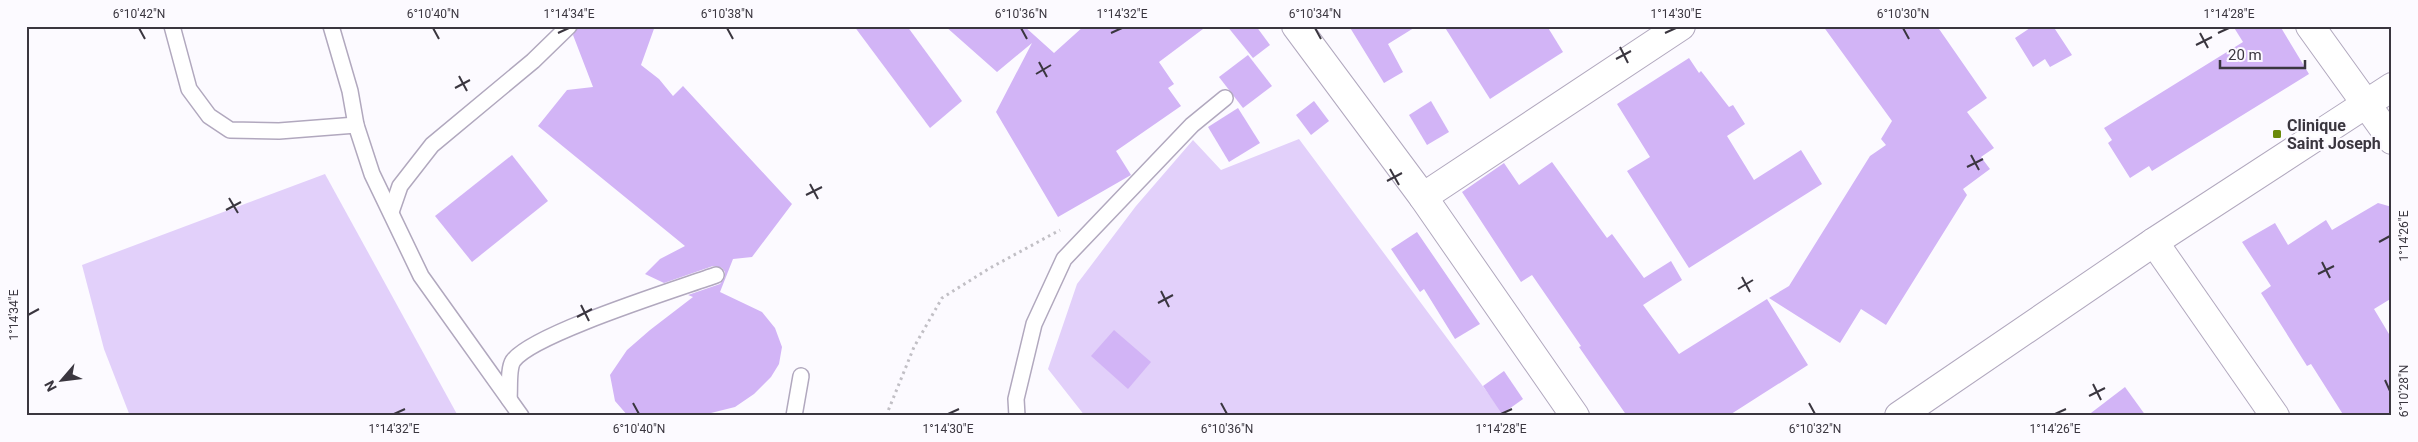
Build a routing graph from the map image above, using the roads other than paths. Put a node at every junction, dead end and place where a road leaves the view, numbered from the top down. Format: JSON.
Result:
{"nodes":[{"id":1,"x":172,"y":26,"type":"edge"},
{"id":2,"x":331,"y":26,"type":"edge"},
{"id":3,"x":569,"y":26,"type":"edge"},
{"id":4,"x":1296,"y":26,"type":"edge"},
{"id":5,"x":1681,"y":26,"type":"edge"},
{"id":6,"x":2310,"y":26,"type":"edge"},
{"id":7,"x":2392,"y":87,"type":"edge"},
{"id":8,"x":1225,"y":98,"type":"dead end"},
{"id":9,"x":2366,"y":103,"type":"junction"},
{"id":10,"x":356,"y":126,"type":"junction"},
{"id":11,"x":2392,"y":140,"type":"edge"},
{"id":12,"x":1423,"y":197,"type":"junction"},
{"id":13,"x":391,"y":212,"type":"junction"},
{"id":14,"x":2154,"y":242,"type":"junction"},
{"id":15,"x":716,"y":275,"type":"dead end"},
{"id":16,"x":801,"y":376,"type":"dead end"},
{"id":17,"x":509,"y":399,"type":"junction"},
{"id":18,"x":521,"y":416,"type":"edge"},
{"id":19,"x":794,"y":416,"type":"edge"},
{"id":20,"x":1017,"y":416,"type":"edge"},
{"id":21,"x":1575,"y":416,"type":"edge"},
{"id":22,"x":1899,"y":416,"type":"edge"},
{"id":23,"x":2275,"y":416,"type":"edge"}],
"edges":[{"from":1,"to":10,"type":"lane"},
{"from":2,"to":10,"type":"lane"},
{"from":3,"to":13,"type":"lane"},
{"from":4,"to":12,"type":"street"},
{"from":5,"to":12,"type":"street"},
{"from":6,"to":9,"type":"street"},
{"from":7,"to":9,"type":"street"},
{"from":8,"to":20,"type":"lane"},
{"from":9,"to":11,"type":"street"},
{"from":9,"to":14,"type":"street"},
{"from":10,"to":13,"type":"lane"},
{"from":12,"to":21,"type":"street"},
{"from":13,"to":17,"type":"lane"},
{"from":14,"to":22,"type":"street"},
{"from":14,"to":23,"type":"street"},
{"from":15,"to":17,"type":"lane"},
{"from":16,"to":19,"type":"lane"},
{"from":17,"to":18,"type":"lane"}]}
